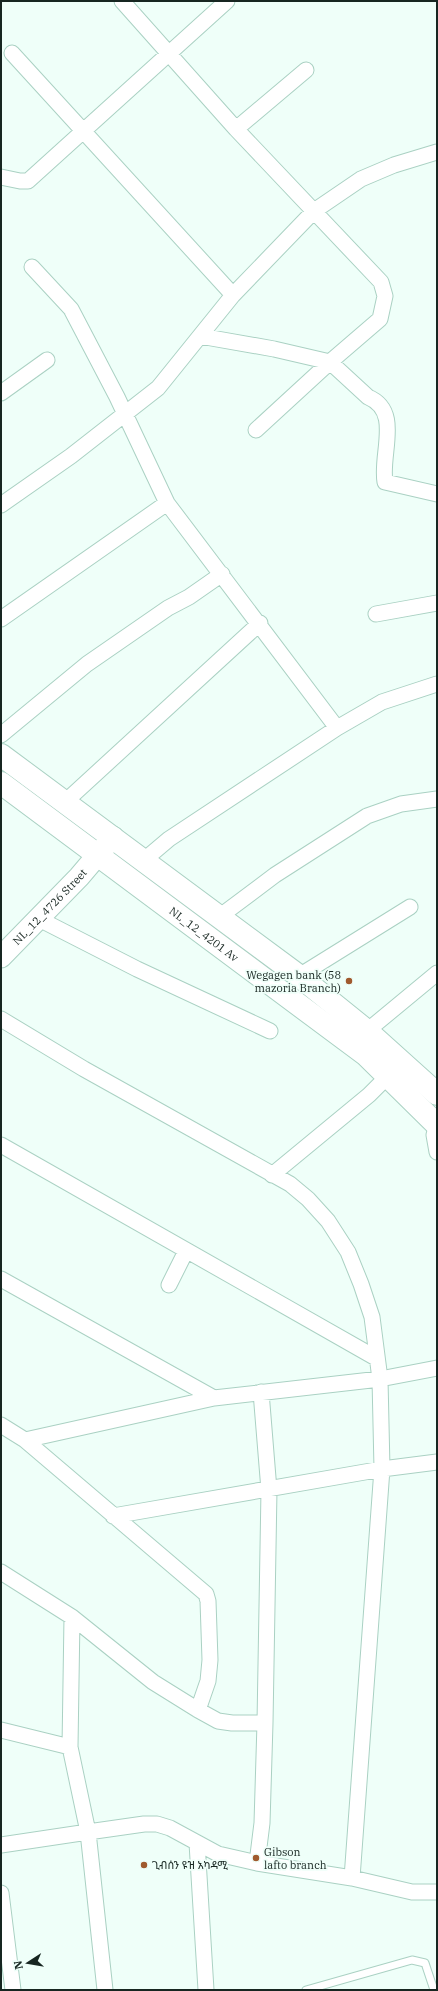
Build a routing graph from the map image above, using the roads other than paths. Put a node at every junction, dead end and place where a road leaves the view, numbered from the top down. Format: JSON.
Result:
{"nodes":[{"id":1,"x":227,"y":1,"type":"edge"},
{"id":2,"x":129,"y":3,"type":"edge"},
{"id":3,"x":12,"y":53,"type":"dead end"},
{"id":4,"x":170,"y":53,"type":"junction"},
{"id":5,"x":306,"y":70,"type":"dead end"},
{"id":6,"x":236,"y":129,"type":"junction"},
{"id":7,"x":83,"y":131,"type":"junction"},
{"id":8,"x":437,"y":152,"type":"edge"},
{"id":9,"x":1,"y":177,"type":"edge"},
{"id":10,"x":314,"y":211,"type":"junction"},
{"id":11,"x":32,"y":267,"type":"dead end"},
{"id":12,"x":233,"y":295,"type":"junction"},
{"id":13,"x":200,"y":336,"type":"junction"},
{"id":14,"x":48,"y":360,"type":"dead end"},
{"id":15,"x":330,"y":362,"type":"junction"},
{"id":16,"x":1,"y":393,"type":"edge"},
{"id":17,"x":125,"y":415,"type":"junction"},
{"id":18,"x":256,"y":430,"type":"dead end"},
{"id":19,"x":437,"y":494,"type":"edge"},
{"id":20,"x":167,"y":503,"type":"junction"},
{"id":21,"x":1,"y":505,"type":"edge"},
{"id":22,"x":222,"y":574,"type":"junction"},
{"id":23,"x":437,"y":603,"type":"edge"},
{"id":24,"x":376,"y":614,"type":"dead end"},
{"id":25,"x":1,"y":619,"type":"edge"},
{"id":26,"x":260,"y":623,"type":"junction"},
{"id":27,"x":437,"y":684,"type":"edge"},
{"id":28,"x":337,"y":728,"type":"junction"},
{"id":29,"x":1,"y":735,"type":"edge"},
{"id":30,"x":1,"y":755,"type":"edge"},
{"id":31,"x":1,"y":783,"type":"edge"},
{"id":32,"x":437,"y":799,"type":"edge"},
{"id":33,"x":65,"y":802,"type":"junction"},
{"id":34,"x":113,"y":837,"type":"junction"},
{"id":35,"x":98,"y":855,"type":"junction"},
{"id":36,"x":143,"y":862,"type":"junction"},
{"id":37,"x":410,"y":907,"type":"dead end"},
{"id":38,"x":219,"y":917,"type":"junction"},
{"id":39,"x":39,"y":919,"type":"junction"},
{"id":40,"x":1,"y":957,"type":"edge"},
{"id":41,"x":437,"y":972,"type":"edge"},
{"id":42,"x":299,"y":976,"type":"junction"},
{"id":43,"x":1,"y":1019,"type":"edge"},
{"id":44,"x":270,"y":1031,"type":"dead end"},
{"id":45,"x":367,"y":1031,"type":"junction"},
{"id":46,"x":388,"y":1076,"type":"junction"},
{"id":47,"x":437,"y":1094,"type":"edge"},
{"id":48,"x":437,"y":1124,"type":"edge"},
{"id":49,"x":1,"y":1145,"type":"edge"},
{"id":50,"x":437,"y":1152,"type":"edge"},
{"id":51,"x":272,"y":1175,"type":"junction"},
{"id":52,"x":186,"y":1252,"type":"junction"},
{"id":53,"x":1,"y":1279,"type":"edge"},
{"id":54,"x":169,"y":1284,"type":"dead end"},
{"id":55,"x":376,"y":1358,"type":"junction"},
{"id":56,"x":437,"y":1368,"type":"edge"},
{"id":57,"x":380,"y":1379,"type":"junction"},
{"id":58,"x":261,"y":1392,"type":"junction"},
{"id":59,"x":214,"y":1398,"type":"junction"},
{"id":60,"x":1,"y":1425,"type":"edge"},
{"id":61,"x":25,"y":1440,"type":"junction"},
{"id":62,"x":437,"y":1462,"type":"edge"},
{"id":63,"x":382,"y":1469,"type":"junction"},
{"id":64,"x":269,"y":1490,"type":"junction"},
{"id":65,"x":113,"y":1516,"type":"junction"},
{"id":66,"x":1,"y":1572,"type":"edge"},
{"id":67,"x":72,"y":1617,"type":"junction"},
{"id":68,"x":198,"y":1710,"type":"junction"},
{"id":69,"x":265,"y":1723,"type":"junction"},
{"id":70,"x":1,"y":1730,"type":"edge"},
{"id":71,"x":70,"y":1747,"type":"junction"},
{"id":72,"x":88,"y":1832,"type":"junction"},
{"id":73,"x":197,"y":1844,"type":"junction"},
{"id":74,"x":1,"y":1845,"type":"edge"},
{"id":75,"x":257,"y":1863,"type":"junction"},
{"id":76,"x":352,"y":1878,"type":"junction"},
{"id":77,"x":437,"y":1892,"type":"edge"},
{"id":78,"x":1,"y":1893,"type":"edge"},
{"id":79,"x":13,"y":1990,"type":"edge"},
{"id":80,"x":105,"y":1990,"type":"edge"},
{"id":81,"x":206,"y":1990,"type":"edge"},
{"id":82,"x":306,"y":1990,"type":"edge"},
{"id":83,"x":434,"y":1990,"type":"edge"}],
"edges":[{"from":1,"to":4,"type":"street"},
{"from":2,"to":4,"type":"street"},
{"from":3,"to":7,"type":"street"},
{"from":4,"to":6,"type":"street"},
{"from":4,"to":7,"type":"street"},
{"from":5,"to":6,"type":"street"},
{"from":6,"to":10,"type":"street"},
{"from":7,"to":9,"type":"street"},
{"from":7,"to":12,"type":"street"},
{"from":8,"to":10,"type":"street"},
{"from":10,"to":12,"type":"street"},
{"from":10,"to":15,"type":"street"},
{"from":11,"to":17,"type":"street"},
{"from":12,"to":13,"type":"street"},
{"from":13,"to":15,"type":"street"},
{"from":13,"to":17,"type":"street"},
{"from":14,"to":16,"type":"street"},
{"from":15,"to":18,"type":"street"},
{"from":15,"to":19,"type":"street"},
{"from":17,"to":20,"type":"street"},
{"from":17,"to":21,"type":"street"},
{"from":20,"to":22,"type":"street"},
{"from":20,"to":25,"type":"street"},
{"from":22,"to":26,"type":"street"},
{"from":22,"to":29,"type":"street"},
{"from":23,"to":24,"type":"street"},
{"from":26,"to":28,"type":"street"},
{"from":26,"to":33,"type":"street"},
{"from":27,"to":28,"type":"street"},
{"from":28,"to":36,"type":"street"},
{"from":30,"to":33,"type":"main road","name":"NL_12_4201 Av"},
{"from":31,"to":35,"type":"main road","name":"NL_12_4201 Av"},
{"from":32,"to":38,"type":"street"},
{"from":33,"to":34,"type":"main road","name":"NL_12_4201 Av"},
{"from":34,"to":35,"type":"street","name":"NL_12_4726 Street"},
{"from":34,"to":36,"type":"main road","name":"NL_12_4201 Av"},
{"from":35,"to":39,"type":"street","name":"NL_12_4726 Street"},
{"from":35,"to":46,"type":"main road","name":"NL_12_4201 Av"},
{"from":36,"to":38,"type":"main road","name":"NL_12_4201 Av"},
{"from":37,"to":42,"type":"street"},
{"from":38,"to":42,"type":"main road","name":"NL_12_4201 Av"},
{"from":39,"to":40,"type":"street","name":"NL_12_4726 Street"},
{"from":39,"to":44,"type":"street"},
{"from":41,"to":45,"type":"street"},
{"from":42,"to":45,"type":"main road","name":"NL_12_4201 Av"},
{"from":43,"to":51,"type":"street"},
{"from":45,"to":47,"type":"main road","name":"NL_12_4201 Av"},
{"from":46,"to":48,"type":"main road","name":"NL_12_4201 Av"},
{"from":46,"to":51,"type":"street"},
{"from":48,"to":50,"type":"street"},
{"from":49,"to":52,"type":"street"},
{"from":51,"to":55,"type":"street"},
{"from":52,"to":54,"type":"street"},
{"from":52,"to":55,"type":"street"},
{"from":53,"to":59,"type":"street"},
{"from":55,"to":57,"type":"street"},
{"from":56,"to":57,"type":"street"},
{"from":57,"to":58,"type":"street"},
{"from":57,"to":63,"type":"street"},
{"from":58,"to":59,"type":"street"},
{"from":58,"to":64,"type":"street"},
{"from":59,"to":61,"type":"street"},
{"from":60,"to":61,"type":"street"},
{"from":61,"to":65,"type":"street"},
{"from":62,"to":63,"type":"street"},
{"from":63,"to":64,"type":"street"},
{"from":63,"to":76,"type":"street"},
{"from":64,"to":65,"type":"street"},
{"from":64,"to":69,"type":"street"},
{"from":65,"to":68,"type":"street"},
{"from":66,"to":67,"type":"street"},
{"from":67,"to":68,"type":"street"},
{"from":67,"to":71,"type":"street"},
{"from":68,"to":69,"type":"street"},
{"from":69,"to":75,"type":"street"},
{"from":70,"to":71,"type":"street"},
{"from":71,"to":72,"type":"street"},
{"from":72,"to":73,"type":"street"},
{"from":72,"to":74,"type":"street"},
{"from":72,"to":80,"type":"street"},
{"from":73,"to":75,"type":"street"},
{"from":73,"to":81,"type":"street"},
{"from":75,"to":76,"type":"street"},
{"from":76,"to":77,"type":"street"},
{"from":78,"to":79,"type":"street"},
{"from":82,"to":83,"type":"lane"}]}
